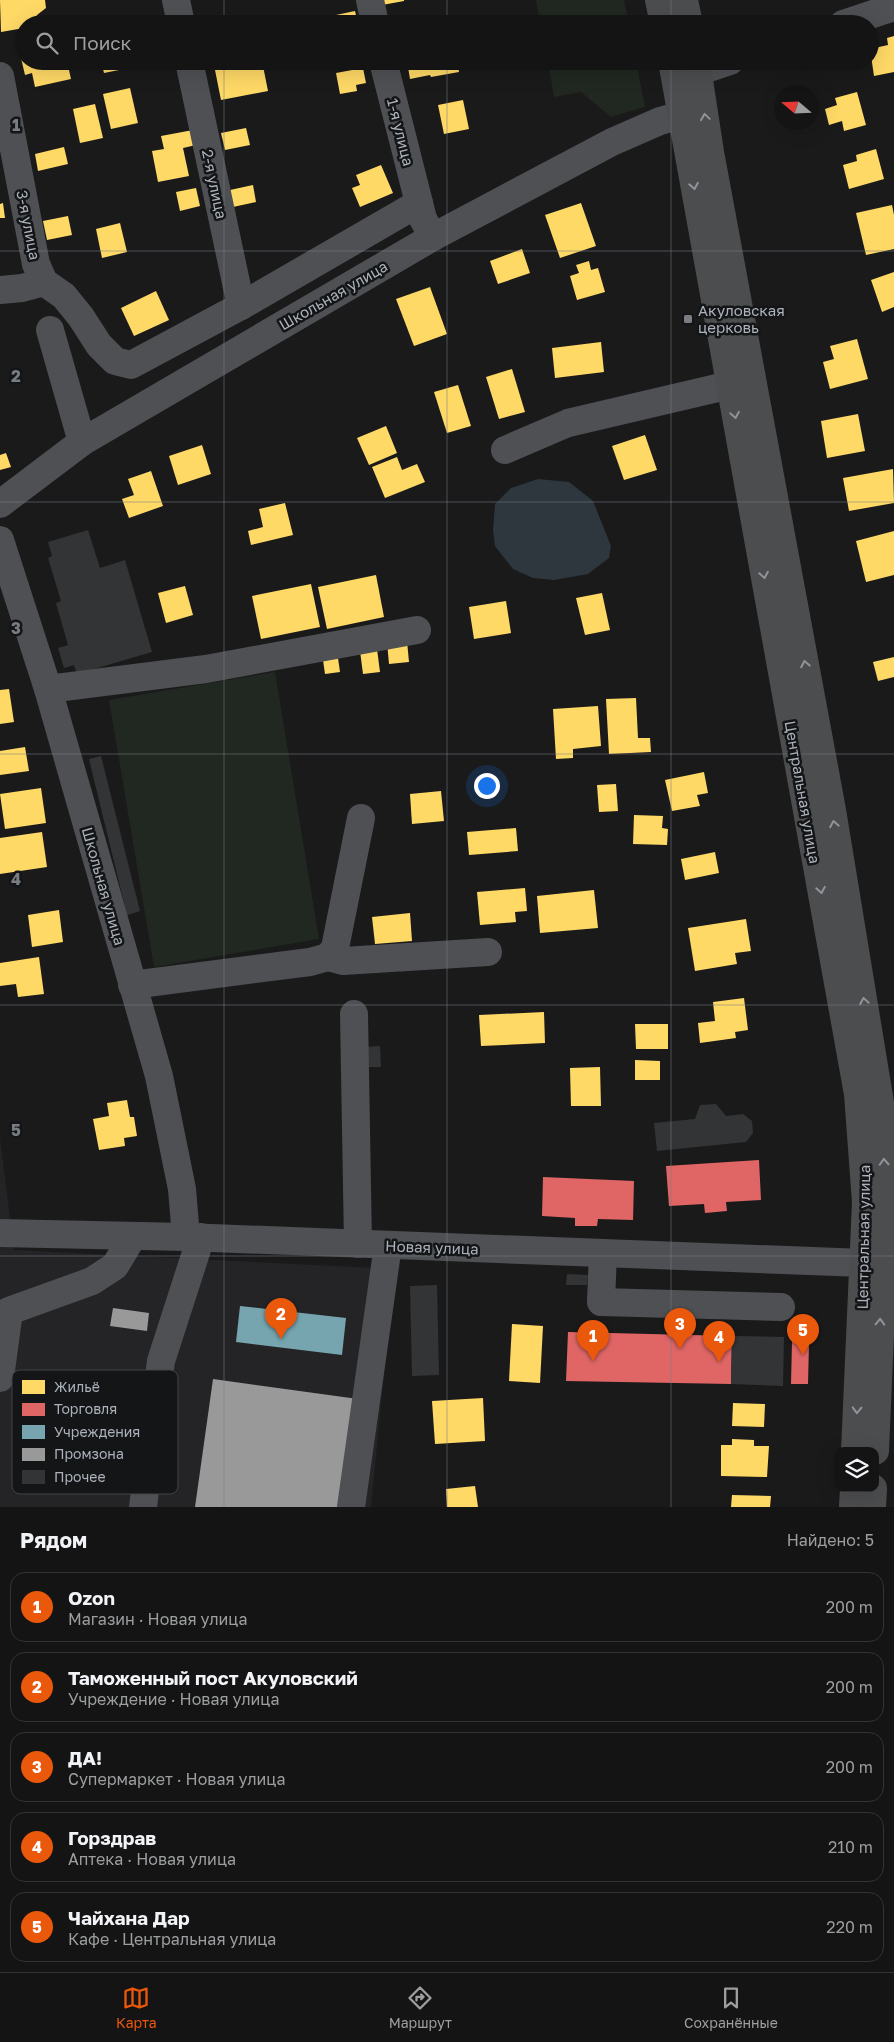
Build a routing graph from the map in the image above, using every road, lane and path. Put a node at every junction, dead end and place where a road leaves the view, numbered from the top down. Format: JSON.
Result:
{"nodes":[{"id":1,"x":176,"y":0,"type":"edge"},
{"id":2,"x":370,"y":0,"type":"edge"},
{"id":3,"x":659,"y":0,"type":"edge"},
{"id":4,"x":684,"y":0,"type":"edge"},
{"id":5,"x":894,"y":7,"type":"edge"},
{"id":6,"x":179,"y":15,"type":"edge"},
{"id":7,"x":374,"y":15,"type":"edge"},
{"id":8,"x":662,"y":15,"type":"edge"},
{"id":9,"x":687,"y":15,"type":"edge"},
{"id":10,"x":870,"y":15,"type":"edge"},
{"id":11,"x":191,"y":70,"type":"edge"},
{"id":12,"x":386,"y":70,"type":"edge"},
{"id":13,"x":685,"y":70,"type":"edge"},
{"id":14,"x":686,"y":70,"type":"edge"},
{"id":15,"x":0,"y":76,"type":"edge"},
{"id":16,"x":684,"y":127,"type":"junction"},
{"id":17,"x":418,"y":203,"type":"junction"},
{"id":18,"x":432,"y":237,"type":"junction"},
{"id":19,"x":44,"y":282,"type":"junction"},
{"id":20,"x":0,"y":290,"type":"edge"},
{"id":21,"x":241,"y":306,"type":"junction"},
{"id":22,"x":50,"y":330,"type":"dead end"},
{"id":23,"x":730,"y":385,"type":"junction"},
{"id":24,"x":82,"y":442,"type":"junction"},
{"id":25,"x":505,"y":450,"type":"dead end"},
{"id":26,"x":0,"y":504,"type":"edge"},
{"id":27,"x":0,"y":540,"type":"edge"},
{"id":28,"x":417,"y":630,"type":"dead end"},
{"id":29,"x":48,"y":689,"type":"junction"},
{"id":30,"x":361,"y":818,"type":"dead end"},
{"id":31,"x":488,"y":952,"type":"dead end"},
{"id":32,"x":328,"y":957,"type":"junction"},
{"id":33,"x":132,"y":985,"type":"junction"},
{"id":34,"x":354,"y":1014,"type":"dead end"},
{"id":35,"x":0,"y":1233,"type":"edge"},
{"id":36,"x":133,"y":1236,"type":"junction"},
{"id":37,"x":194,"y":1237,"type":"junction"},
{"id":38,"x":358,"y":1244,"type":"junction"},
{"id":39,"x":388,"y":1245,"type":"junction"},
{"id":40,"x":603,"y":1253,"type":"junction"},
{"id":41,"x":864,"y":1263,"type":"junction"},
{"id":42,"x":781,"y":1307,"type":"dead end"},
{"id":43,"x":5,"y":1311,"type":"edge"},
{"id":44,"x":161,"y":1370,"type":"edge"},
{"id":45,"x":877,"y":1371,"type":"edge"},
{"id":46,"x":0,"y":1378,"type":"edge"},
{"id":47,"x":856,"y":1447,"type":"edge"},
{"id":48,"x":875,"y":1447,"type":"edge"},
{"id":49,"x":854,"y":1492,"type":"edge"},
{"id":50,"x":873,"y":1492,"type":"edge"},
{"id":51,"x":145,"y":1494,"type":"edge"},
{"id":52,"x":143,"y":1507,"type":"edge"},
{"id":53,"x":351,"y":1507,"type":"edge"},
{"id":54,"x":853,"y":1507,"type":"edge"},
{"id":55,"x":872,"y":1507,"type":"edge"}],
"edges":[{"from":1,"to":6,"type":"street"},
{"from":2,"to":7,"type":"street"},
{"from":3,"to":8,"type":"main road"},
{"from":4,"to":9,"type":"main road"},
{"from":5,"to":10,"type":"street"},
{"from":11,"to":21,"type":"street","name":"2-я улица"},
{"from":12,"to":17,"type":"street","name":"1-я улица"},
{"from":13,"to":16,"type":"main road","name":"Центральная улица"},
{"from":45,"to":14,"type":"main road","name":"Центральная улица","one_way":true},
{"from":15,"to":19,"type":"street","name":"3-я улица"},
{"from":16,"to":18,"type":"street","name":"Школьная улица"},
{"from":16,"to":23,"type":"main road","name":"Центральная улица","one_way":true},
{"from":17,"to":18,"type":"street","name":"1-я улица"},
{"from":17,"to":21,"type":"street"},
{"from":18,"to":24,"type":"street","name":"Школьная улица"},
{"from":19,"to":20,"type":"street"},
{"from":19,"to":21,"type":"street"},
{"from":22,"to":24,"type":"street"},
{"from":23,"to":25,"type":"street"},
{"from":23,"to":41,"type":"main road","name":"Центральная улица","one_way":true},
{"from":24,"to":26,"type":"street","name":"Школьная улица"},
{"from":27,"to":29,"type":"street","name":"Школьная улица"},
{"from":28,"to":29,"type":"street"},
{"from":29,"to":33,"type":"street","name":"Школьная улица"},
{"from":30,"to":32,"type":"street"},
{"from":31,"to":32,"type":"street"},
{"from":32,"to":33,"type":"street"},
{"from":33,"to":37,"type":"street","name":"Школьная улица"},
{"from":34,"to":38,"type":"street"},
{"from":35,"to":36,"type":"street","name":"Новая улица"},
{"from":36,"to":37,"type":"street","name":"Новая улица"},
{"from":36,"to":43,"type":"street"},
{"from":37,"to":38,"type":"street","name":"Новая улица"},
{"from":37,"to":44,"type":"street"},
{"from":38,"to":39,"type":"street","name":"Новая улица"},
{"from":39,"to":40,"type":"street","name":"Новая улица"},
{"from":39,"to":53,"type":"street"},
{"from":40,"to":41,"type":"street","name":"Новая улица"},
{"from":40,"to":42,"type":"street"},
{"from":41,"to":45,"type":"main road","name":"Центральная улица"},
{"from":43,"to":46,"type":"street"},
{"from":45,"to":47,"type":"main road","name":"Центральная улица","one_way":true},
{"from":45,"to":48,"type":"main road","name":"Центральная улица"},
{"from":49,"to":54,"type":"main road"},
{"from":50,"to":55,"type":"main road"},
{"from":51,"to":52,"type":"street"}]}
